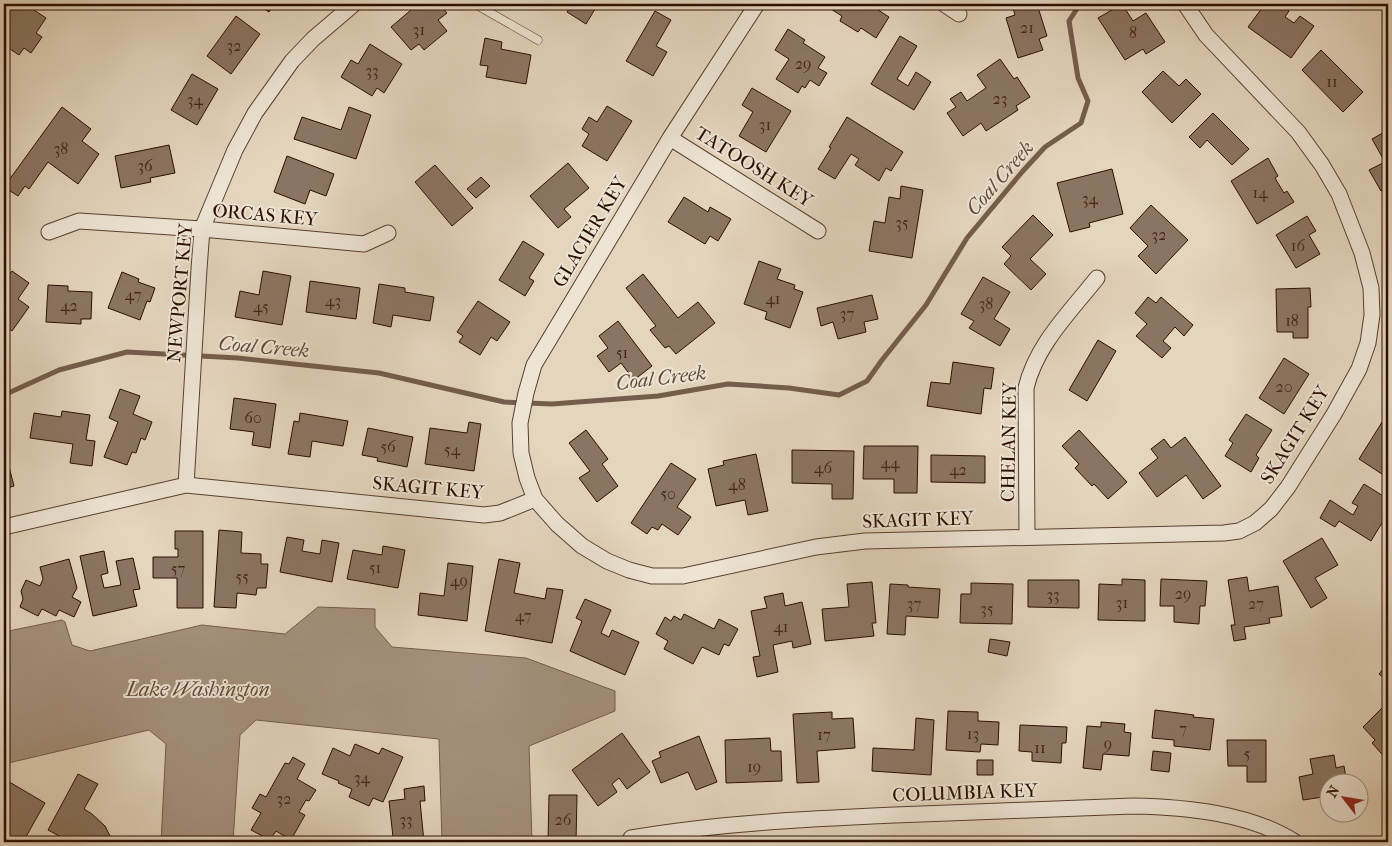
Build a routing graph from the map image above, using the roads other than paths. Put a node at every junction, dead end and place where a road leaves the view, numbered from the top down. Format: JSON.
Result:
{"nodes":[{"id":1,"x":354,"y":4,"type":"edge"},
{"id":2,"x":475,"y":4,"type":"edge"},
{"id":3,"x":756,"y":4,"type":"edge"},
{"id":4,"x":944,"y":4,"type":"edge"},
{"id":5,"x":1185,"y":4,"type":"edge"},
{"id":6,"x":959,"y":14,"type":"dead end"},
{"id":7,"x":538,"y":40,"type":"dead end"},
{"id":8,"x":670,"y":138,"type":"junction"},
{"id":9,"x":202,"y":229,"type":"junction"},
{"id":10,"x":818,"y":231,"type":"dead end"},
{"id":11,"x":49,"y":232,"type":"dead end"},
{"id":12,"x":388,"y":234,"type":"dead end"},
{"id":13,"x":1097,"y":278,"type":"dead end"},
{"id":14,"x":186,"y":485,"type":"junction"},
{"id":15,"x":535,"y":499,"type":"junction"},
{"id":16,"x":4,"y":527,"type":"edge"},
{"id":17,"x":1028,"y":538,"type":"junction"},
{"id":18,"x":631,"y":838,"type":"dead end"},
{"id":19,"x":1295,"y":842,"type":"edge"}],
"edges":[{"from":1,"to":9,"type":"street","name":"NEWPORT KEY"},
{"from":2,"to":7,"type":"lane"},
{"from":3,"to":8,"type":"street","name":"GLACIER KEY"},
{"from":4,"to":6,"type":"street"},
{"from":5,"to":17,"type":"street","name":"SKAGIT KEY"},
{"from":8,"to":10,"type":"street","name":"TATOOSH KEY"},
{"from":8,"to":15,"type":"street","name":"GLACIER KEY"},
{"from":9,"to":11,"type":"street","name":"ORCAS KEY"},
{"from":9,"to":12,"type":"street","name":"ORCAS KEY"},
{"from":9,"to":14,"type":"street","name":"NEWPORT KEY"},
{"from":13,"to":17,"type":"street","name":"CHELAN KEY"},
{"from":14,"to":15,"type":"street","name":"SKAGIT KEY"},
{"from":14,"to":16,"type":"street","name":"SKAGIT KEY"},
{"from":15,"to":17,"type":"street","name":"SKAGIT KEY"},
{"from":18,"to":19,"type":"street","name":"COLUMBIA KEY"}]}
